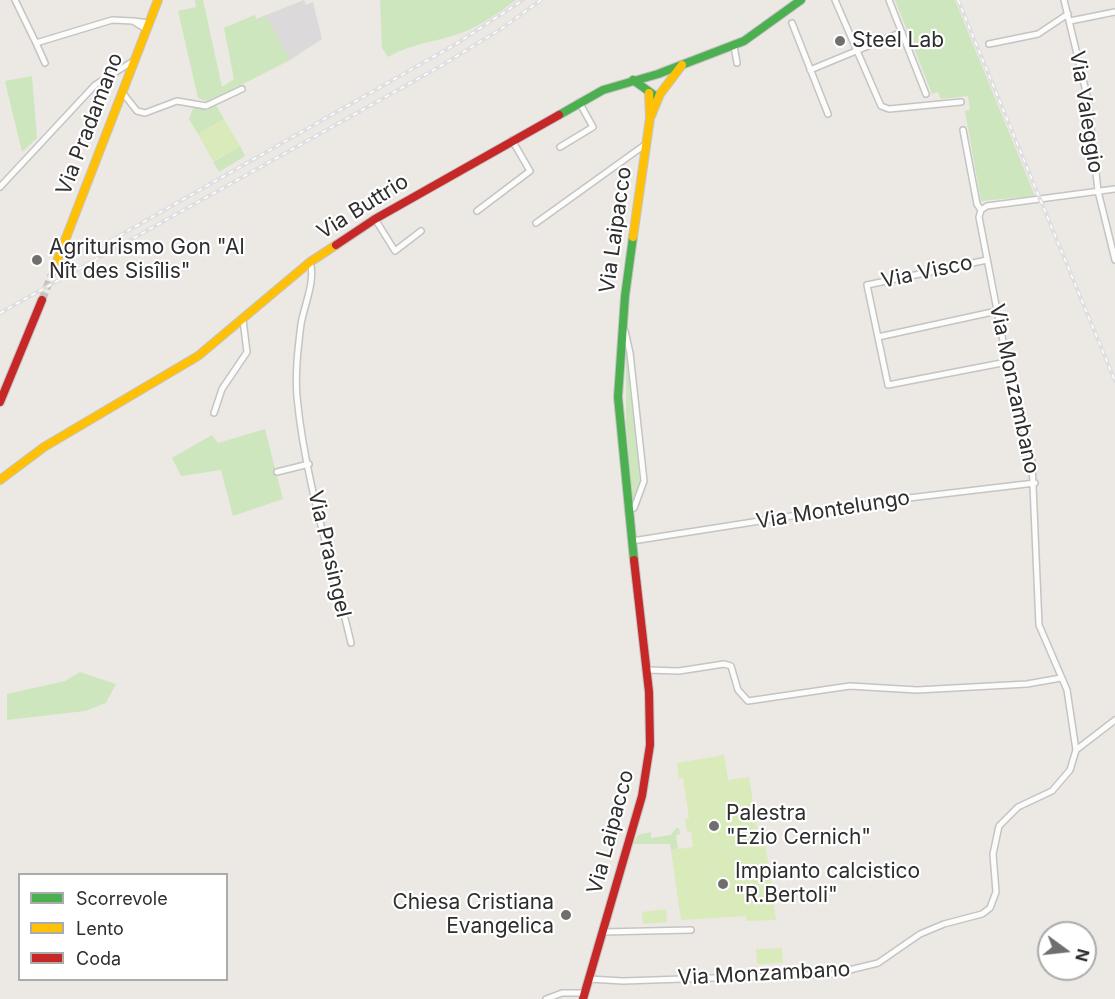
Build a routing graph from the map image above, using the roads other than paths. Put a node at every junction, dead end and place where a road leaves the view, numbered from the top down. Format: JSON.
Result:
{"nodes":[{"id":1,"x":15,"y":0,"type":"edge"},
{"id":2,"x":158,"y":0,"type":"edge"},
{"id":3,"x":801,"y":0,"type":"edge"},
{"id":4,"x":835,"y":0,"type":"edge"},
{"id":5,"x":889,"y":0,"type":"edge"},
{"id":6,"x":1064,"y":0,"type":"edge"},
{"id":7,"x":1115,"y":12,"type":"edge"},
{"id":8,"x":1069,"y":18,"type":"junction"},
{"id":9,"x":792,"y":23,"type":"dead end"},
{"id":10,"x":148,"y":26,"type":"junction"},
{"id":11,"x":902,"y":32,"type":"junction"},
{"id":12,"x":36,"y":43,"type":"junction"},
{"id":13,"x":989,"y":44,"type":"dead end"},
{"id":14,"x":734,"y":46,"type":"junction"},
{"id":15,"x":856,"y":50,"type":"junction"},
{"id":16,"x":135,"y":60,"type":"junction"},
{"id":17,"x":45,"y":63,"type":"dead end"},
{"id":18,"x":737,"y":63,"type":"dead end"},
{"id":19,"x":683,"y":64,"type":"junction"},
{"id":20,"x":810,"y":70,"type":"junction"},
{"id":21,"x":658,"y":74,"type":"junction"},
{"id":22,"x":649,"y":76,"type":"junction"},
{"id":23,"x":632,"y":80,"type":"junction"},
{"id":24,"x":242,"y":89,"type":"dead end"},
{"id":25,"x":647,"y":89,"type":"junction"},
{"id":26,"x":663,"y":91,"type":"junction"},
{"id":27,"x":122,"y":92,"type":"junction"},
{"id":28,"x":926,"y":94,"type":"dead end"},
{"id":29,"x":579,"y":102,"type":"junction"},
{"id":30,"x":961,"y":102,"type":"dead end"},
{"id":31,"x":828,"y":114,"type":"dead end"},
{"id":32,"x":650,"y":118,"type":"junction"},
{"id":33,"x":963,"y":130,"type":"dead end"},
{"id":34,"x":512,"y":140,"type":"junction"},
{"id":35,"x":646,"y":144,"type":"junction"},
{"id":36,"x":560,"y":147,"type":"dead end"},
{"id":37,"x":3,"y":179,"type":"edge"},
{"id":38,"x":0,"y":187,"type":"edge"},
{"id":39,"x":1115,"y":189,"type":"edge"},
{"id":40,"x":1098,"y":191,"type":"junction"},
{"id":41,"x":981,"y":210,"type":"junction"},
{"id":42,"x":477,"y":211,"type":"dead end"},
{"id":43,"x":375,"y":219,"type":"junction"},
{"id":44,"x":536,"y":223,"type":"dead end"},
{"id":45,"x":421,"y":231,"type":"dead end"},
{"id":46,"x":987,"y":260,"type":"junction"},
{"id":47,"x":1115,"y":260,"type":"edge"},
{"id":48,"x":57,"y":261,"type":"tunnel mouth"},
{"id":49,"x":310,"y":262,"type":"junction"},
{"id":50,"x":42,"y":300,"type":"tunnel mouth"},
{"id":51,"x":997,"y":311,"type":"junction"},
{"id":52,"x":243,"y":320,"type":"junction"},
{"id":53,"x":622,"y":321,"type":"junction"},
{"id":54,"x":878,"y":337,"type":"junction"},
{"id":55,"x":1007,"y":362,"type":"junction"},
{"id":56,"x":0,"y":402,"type":"edge"},
{"id":57,"x":214,"y":413,"type":"dead end"},
{"id":58,"x":309,"y":464,"type":"junction"},
{"id":59,"x":277,"y":472,"type":"dead end"},
{"id":60,"x":2,"y":477,"type":"edge"},
{"id":61,"x":1035,"y":483,"type":"junction"},
{"id":62,"x":628,"y":509,"type":"junction"},
{"id":63,"x":632,"y":541,"type":"junction"},
{"id":64,"x":351,"y":643,"type":"dead end"},
{"id":65,"x":647,"y":670,"type":"junction"},
{"id":66,"x":1061,"y":678,"type":"junction"},
{"id":67,"x":1115,"y":720,"type":"edge"},
{"id":68,"x":1076,"y":750,"type":"junction"},
{"id":69,"x":691,"y":930,"type":"dead end"},
{"id":70,"x":603,"y":932,"type":"junction"},
{"id":71,"x":589,"y":979,"type":"junction"},
{"id":72,"x":584,"y":996,"type":"edge"},
{"id":73,"x":546,"y":999,"type":"edge"}],
"edges":[{"from":1,"to":12,"type":"street"},
{"from":2,"to":10,"type":"street","name":"Via Pradamano"},
{"from":3,"to":14,"type":"street","name":"Via Buttrio"},
{"from":4,"to":15,"type":"street"},
{"from":5,"to":11,"type":"street"},
{"from":6,"to":8,"type":"street","name":"Via Valeggio"},
{"from":7,"to":8,"type":"street"},
{"from":8,"to":13,"type":"street"},
{"from":8,"to":40,"type":"street","name":"Via Valeggio"},
{"from":9,"to":20,"type":"street"},
{"from":10,"to":12,"type":"street"},
{"from":10,"to":16,"type":"street","name":"Via Pradamano"},
{"from":11,"to":15,"type":"street"},
{"from":11,"to":28,"type":"street"},
{"from":12,"to":17,"type":"street"},
{"from":14,"to":18,"type":"street"},
{"from":14,"to":19,"type":"street","name":"Via Buttrio"},
{"from":15,"to":20,"type":"street"},
{"from":15,"to":30,"type":"street"},
{"from":16,"to":27,"type":"street","name":"Via Pradamano"},
{"from":16,"to":37,"type":"street"},
{"from":19,"to":21,"type":"street","name":"Via Buttrio"},
{"from":19,"to":26,"type":"street"},
{"from":20,"to":31,"type":"street"},
{"from":21,"to":22,"type":"street","name":"Via Buttrio"},
{"from":21,"to":26,"type":"street"},
{"from":22,"to":23,"type":"street","name":"Via Buttrio"},
{"from":22,"to":25,"type":"street"},
{"from":23,"to":25,"type":"street"},
{"from":23,"to":29,"type":"street","name":"Via Buttrio"},
{"from":24,"to":27,"type":"street"},
{"from":25,"to":26,"type":"street"},
{"from":25,"to":32,"type":"street","name":"Via Laipacco"},
{"from":26,"to":32,"type":"street","name":"Via Laipacco"},
{"from":27,"to":48,"type":"street","name":"Via Pradamano"},
{"from":29,"to":34,"type":"street","name":"Via Buttrio"},
{"from":29,"to":36,"type":"street"},
{"from":32,"to":35,"type":"street","name":"Via Laipacco"},
{"from":33,"to":41,"type":"street","name":"Via Monzambano"},
{"from":34,"to":42,"type":"street"},
{"from":34,"to":43,"type":"street","name":"Via Buttrio"},
{"from":35,"to":44,"type":"street","name":"Via Laipacco"},
{"from":35,"to":53,"type":"street","name":"Via Laipacco"},
{"from":37,"to":38,"type":"street"},
{"from":39,"to":40,"type":"street"},
{"from":40,"to":41,"type":"street"},
{"from":40,"to":47,"type":"street","name":"Via Valeggio"},
{"from":41,"to":46,"type":"street","name":"Via Monzambano"},
{"from":43,"to":45,"type":"street"},
{"from":43,"to":49,"type":"street","name":"Via Buttrio"},
{"from":46,"to":51,"type":"street","name":"Via Monzambano"},
{"from":46,"to":54,"type":"street","name":"Via Visco"},
{"from":49,"to":52,"type":"street","name":"Via Buttrio"},
{"from":49,"to":58,"type":"street","name":"Via Prasingel"},
{"from":50,"to":56,"type":"street"},
{"from":51,"to":54,"type":"street"},
{"from":51,"to":55,"type":"street","name":"Via Monzambano"},
{"from":52,"to":57,"type":"street"},
{"from":52,"to":60,"type":"street","name":"Via Buttrio"},
{"from":53,"to":62,"type":"street","name":"Via Laipacco"},
{"from":53,"to":62,"type":"street","name":"Via Laipacco"},
{"from":54,"to":55,"type":"street"},
{"from":55,"to":61,"type":"street","name":"Via Monzambano"},
{"from":58,"to":59,"type":"street","name":"Via Prasingel"},
{"from":58,"to":64,"type":"street","name":"Via Prasingel"},
{"from":61,"to":63,"type":"street","name":"Via Montelungo"},
{"from":61,"to":66,"type":"street","name":"Via Monzambano"},
{"from":62,"to":63,"type":"street","name":"Via Laipacco"},
{"from":63,"to":65,"type":"street","name":"Via Laipacco"},
{"from":65,"to":66,"type":"street"},
{"from":65,"to":70,"type":"street","name":"Via Laipacco"},
{"from":66,"to":68,"type":"street","name":"Via Monzambano"},
{"from":67,"to":68,"type":"street"},
{"from":68,"to":71,"type":"street","name":"Via Monzambano"},
{"from":69,"to":70,"type":"street"},
{"from":70,"to":71,"type":"street","name":"Via Laipacco"},
{"from":71,"to":72,"type":"street","name":"Via Laipacco"},
{"from":72,"to":73,"type":"street"}]}
